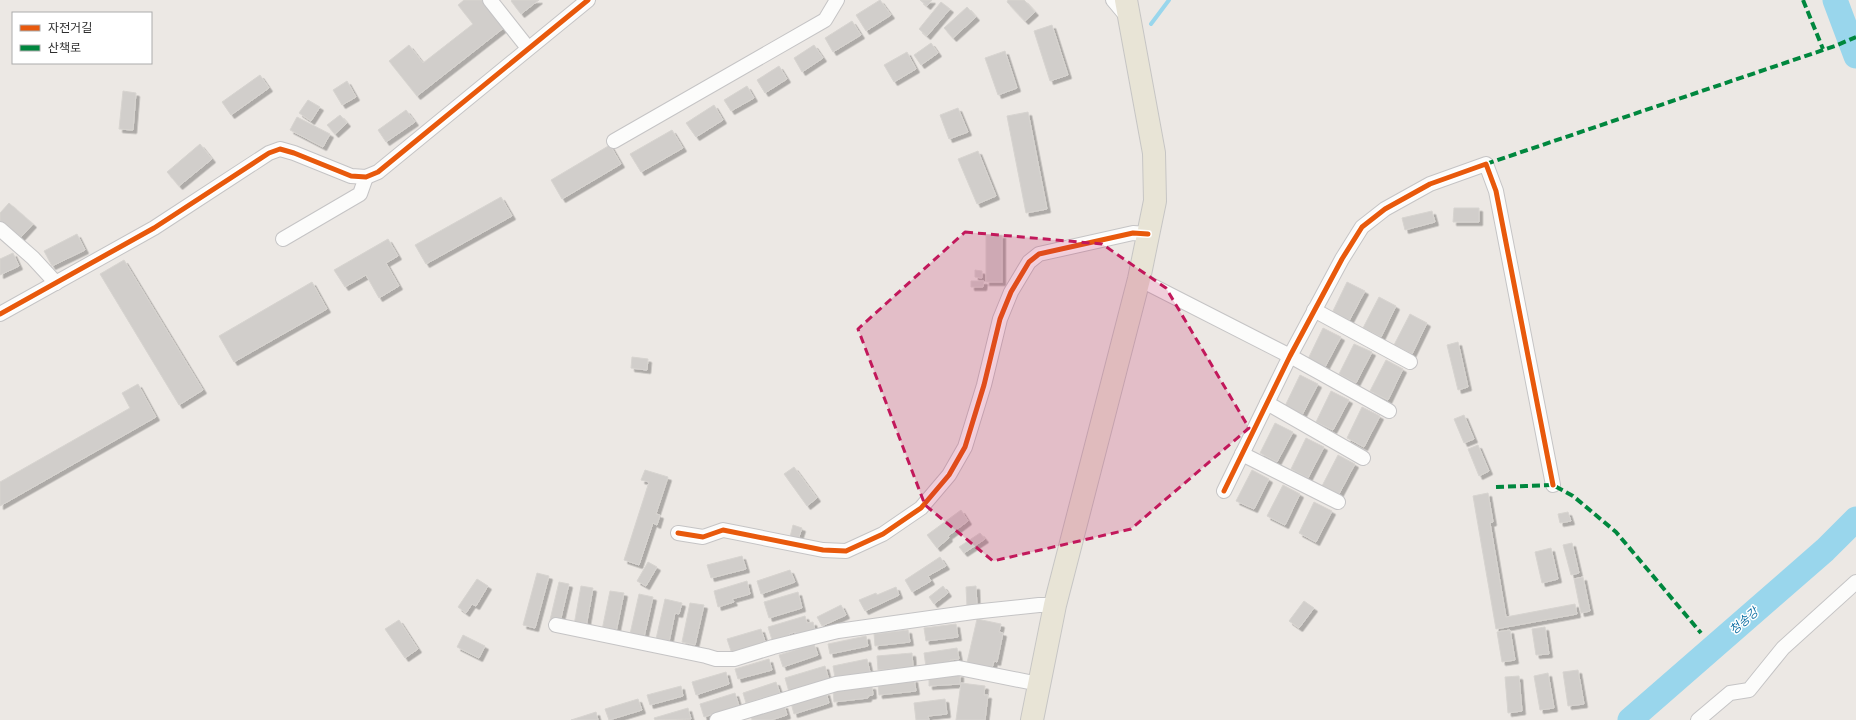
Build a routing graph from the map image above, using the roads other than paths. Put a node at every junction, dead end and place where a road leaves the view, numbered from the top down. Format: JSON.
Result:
{"nodes":[{"id":1,"x":490,"y":0,"type":"edge"},
{"id":2,"x":588,"y":0,"type":"edge"},
{"id":3,"x":837,"y":0,"type":"edge"},
{"id":4,"x":1113,"y":0,"type":"edge"},
{"id":5,"x":1128,"y":9,"type":"edge"},
{"id":6,"x":528,"y":48,"type":"junction"},
{"id":7,"x":614,"y":141,"type":"dead end"},
{"id":8,"x":366,"y":177,"type":"junction"},
{"id":9,"x":0,"y":229,"type":"edge"},
{"id":10,"x":1148,"y":234,"type":"junction"},
{"id":11,"x":283,"y":239,"type":"dead end"},
{"id":12,"x":1139,"y":279,"type":"junction"},
{"id":13,"x":56,"y":283,"type":"junction"},
{"id":14,"x":1314,"y":310,"type":"junction"},
{"id":15,"x":0,"y":314,"type":"edge"},
{"id":16,"x":1290,"y":356,"type":"junction"},
{"id":17,"x":1410,"y":362,"type":"dead end"},
{"id":18,"x":1267,"y":403,"type":"junction"},
{"id":19,"x":1388,"y":411,"type":"dead end"},
{"id":20,"x":1242,"y":454,"type":"junction"},
{"id":21,"x":1363,"y":458,"type":"dead end"},
{"id":22,"x":1553,"y":485,"type":"dead end"},
{"id":23,"x":1224,"y":491,"type":"dead end"},
{"id":24,"x":1338,"y":502,"type":"dead end"},
{"id":25,"x":678,"y":533,"type":"dead end"},
{"id":26,"x":1856,"y":582,"type":"edge"},
{"id":27,"x":1055,"y":605,"type":"junction"},
{"id":28,"x":556,"y":625,"type":"dead end"},
{"id":29,"x":1039,"y":684,"type":"junction"},
{"id":30,"x":717,"y":720,"type":"edge"},
{"id":31,"x":1032,"y":720,"type":"edge"},
{"id":32,"x":1698,"y":720,"type":"edge"}],
"edges":[{"from":1,"to":6,"type":"street"},
{"from":2,"to":6,"type":"street"},
{"from":3,"to":7,"type":"street"},
{"from":4,"to":5,"type":"street"},
{"from":5,"to":10,"type":"main road"},
{"from":6,"to":8,"type":"street"},
{"from":8,"to":11,"type":"street"},
{"from":8,"to":13,"type":"street"},
{"from":9,"to":13,"type":"street"},
{"from":10,"to":12,"type":"main road"},
{"from":10,"to":25,"type":"street"},
{"from":12,"to":16,"type":"street"},
{"from":12,"to":27,"type":"main road"},
{"from":13,"to":15,"type":"street"},
{"from":14,"to":16,"type":"street"},
{"from":14,"to":17,"type":"street"},
{"from":14,"to":22,"type":"street"},
{"from":16,"to":18,"type":"street"},
{"from":16,"to":19,"type":"street"},
{"from":18,"to":20,"type":"street"},
{"from":18,"to":21,"type":"street"},
{"from":20,"to":23,"type":"street"},
{"from":20,"to":24,"type":"street"},
{"from":26,"to":32,"type":"street"},
{"from":27,"to":28,"type":"street"},
{"from":27,"to":29,"type":"main road"},
{"from":29,"to":30,"type":"street"},
{"from":29,"to":31,"type":"main road"}]}
